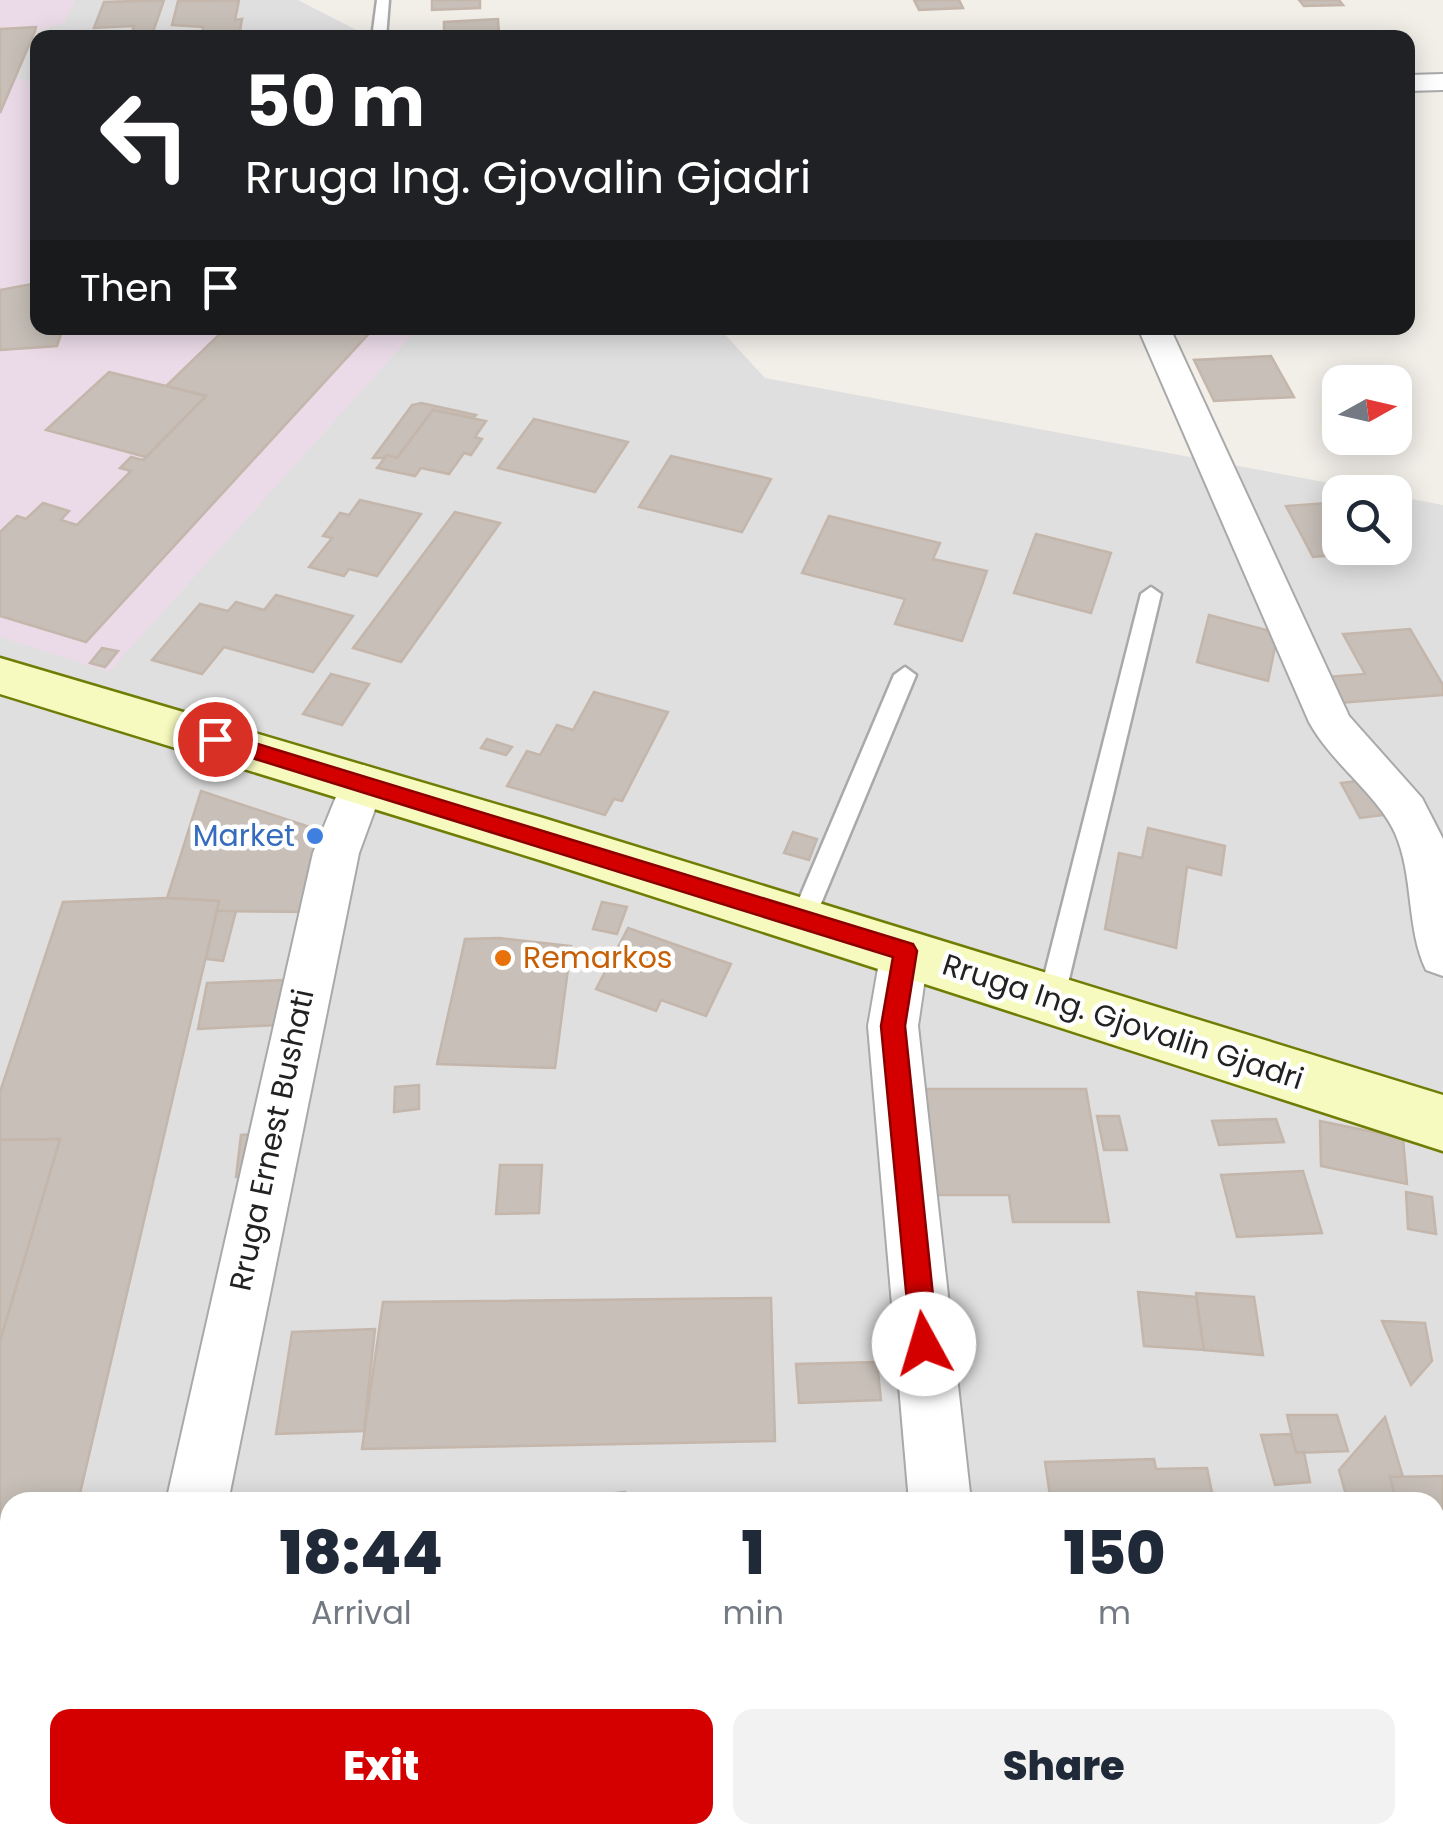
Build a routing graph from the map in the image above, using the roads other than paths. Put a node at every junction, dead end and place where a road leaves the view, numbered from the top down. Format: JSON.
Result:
{"nodes":[{"id":1,"x":383,"y":0,"type":"edge"},
{"id":2,"x":380,"y":30,"type":"edge"},
{"id":3,"x":1443,"y":82,"type":"edge"},
{"id":4,"x":1415,"y":83,"type":"edge"},
{"id":5,"x":1157,"y":335,"type":"edge"},
{"id":6,"x":1151,"y":594,"type":"dead end"},
{"id":7,"x":905,"y":675,"type":"dead end"},
{"id":8,"x":0,"y":676,"type":"edge"},
{"id":9,"x":363,"y":782,"type":"junction"},
{"id":10,"x":803,"y":918,"type":"junction"},
{"id":11,"x":905,"y":951,"type":"junction"},
{"id":12,"x":1443,"y":956,"type":"edge"},
{"id":13,"x":1050,"y":1000,"type":"junction"},
{"id":14,"x":1443,"y":1123,"type":"edge"},
{"id":15,"x":198,"y":1492,"type":"edge"},
{"id":16,"x":939,"y":1492,"type":"edge"}],
"edges":[{"from":1,"to":2,"type":"lane"},
{"from":3,"to":4,"type":"street"},
{"from":5,"to":12,"type":"street"},
{"from":6,"to":13,"type":"lane"},
{"from":7,"to":10,"type":"lane"},
{"from":8,"to":9,"type":"main road","name":"Rruga Ing. Gjovalin Gjadri"},
{"from":9,"to":10,"type":"main road","name":"Rruga Ing. Gjovalin Gjadri"},
{"from":9,"to":15,"type":"street","name":"Rruga Ernest Bushati"},
{"from":10,"to":11,"type":"main road","name":"Rruga Ing. Gjovalin Gjadri"},
{"from":11,"to":13,"type":"main road","name":"Rruga Ing. Gjovalin Gjadri"},
{"from":11,"to":16,"type":"street"},
{"from":13,"to":14,"type":"main road","name":"Rruga Ing. Gjovalin Gjadri"}]}
